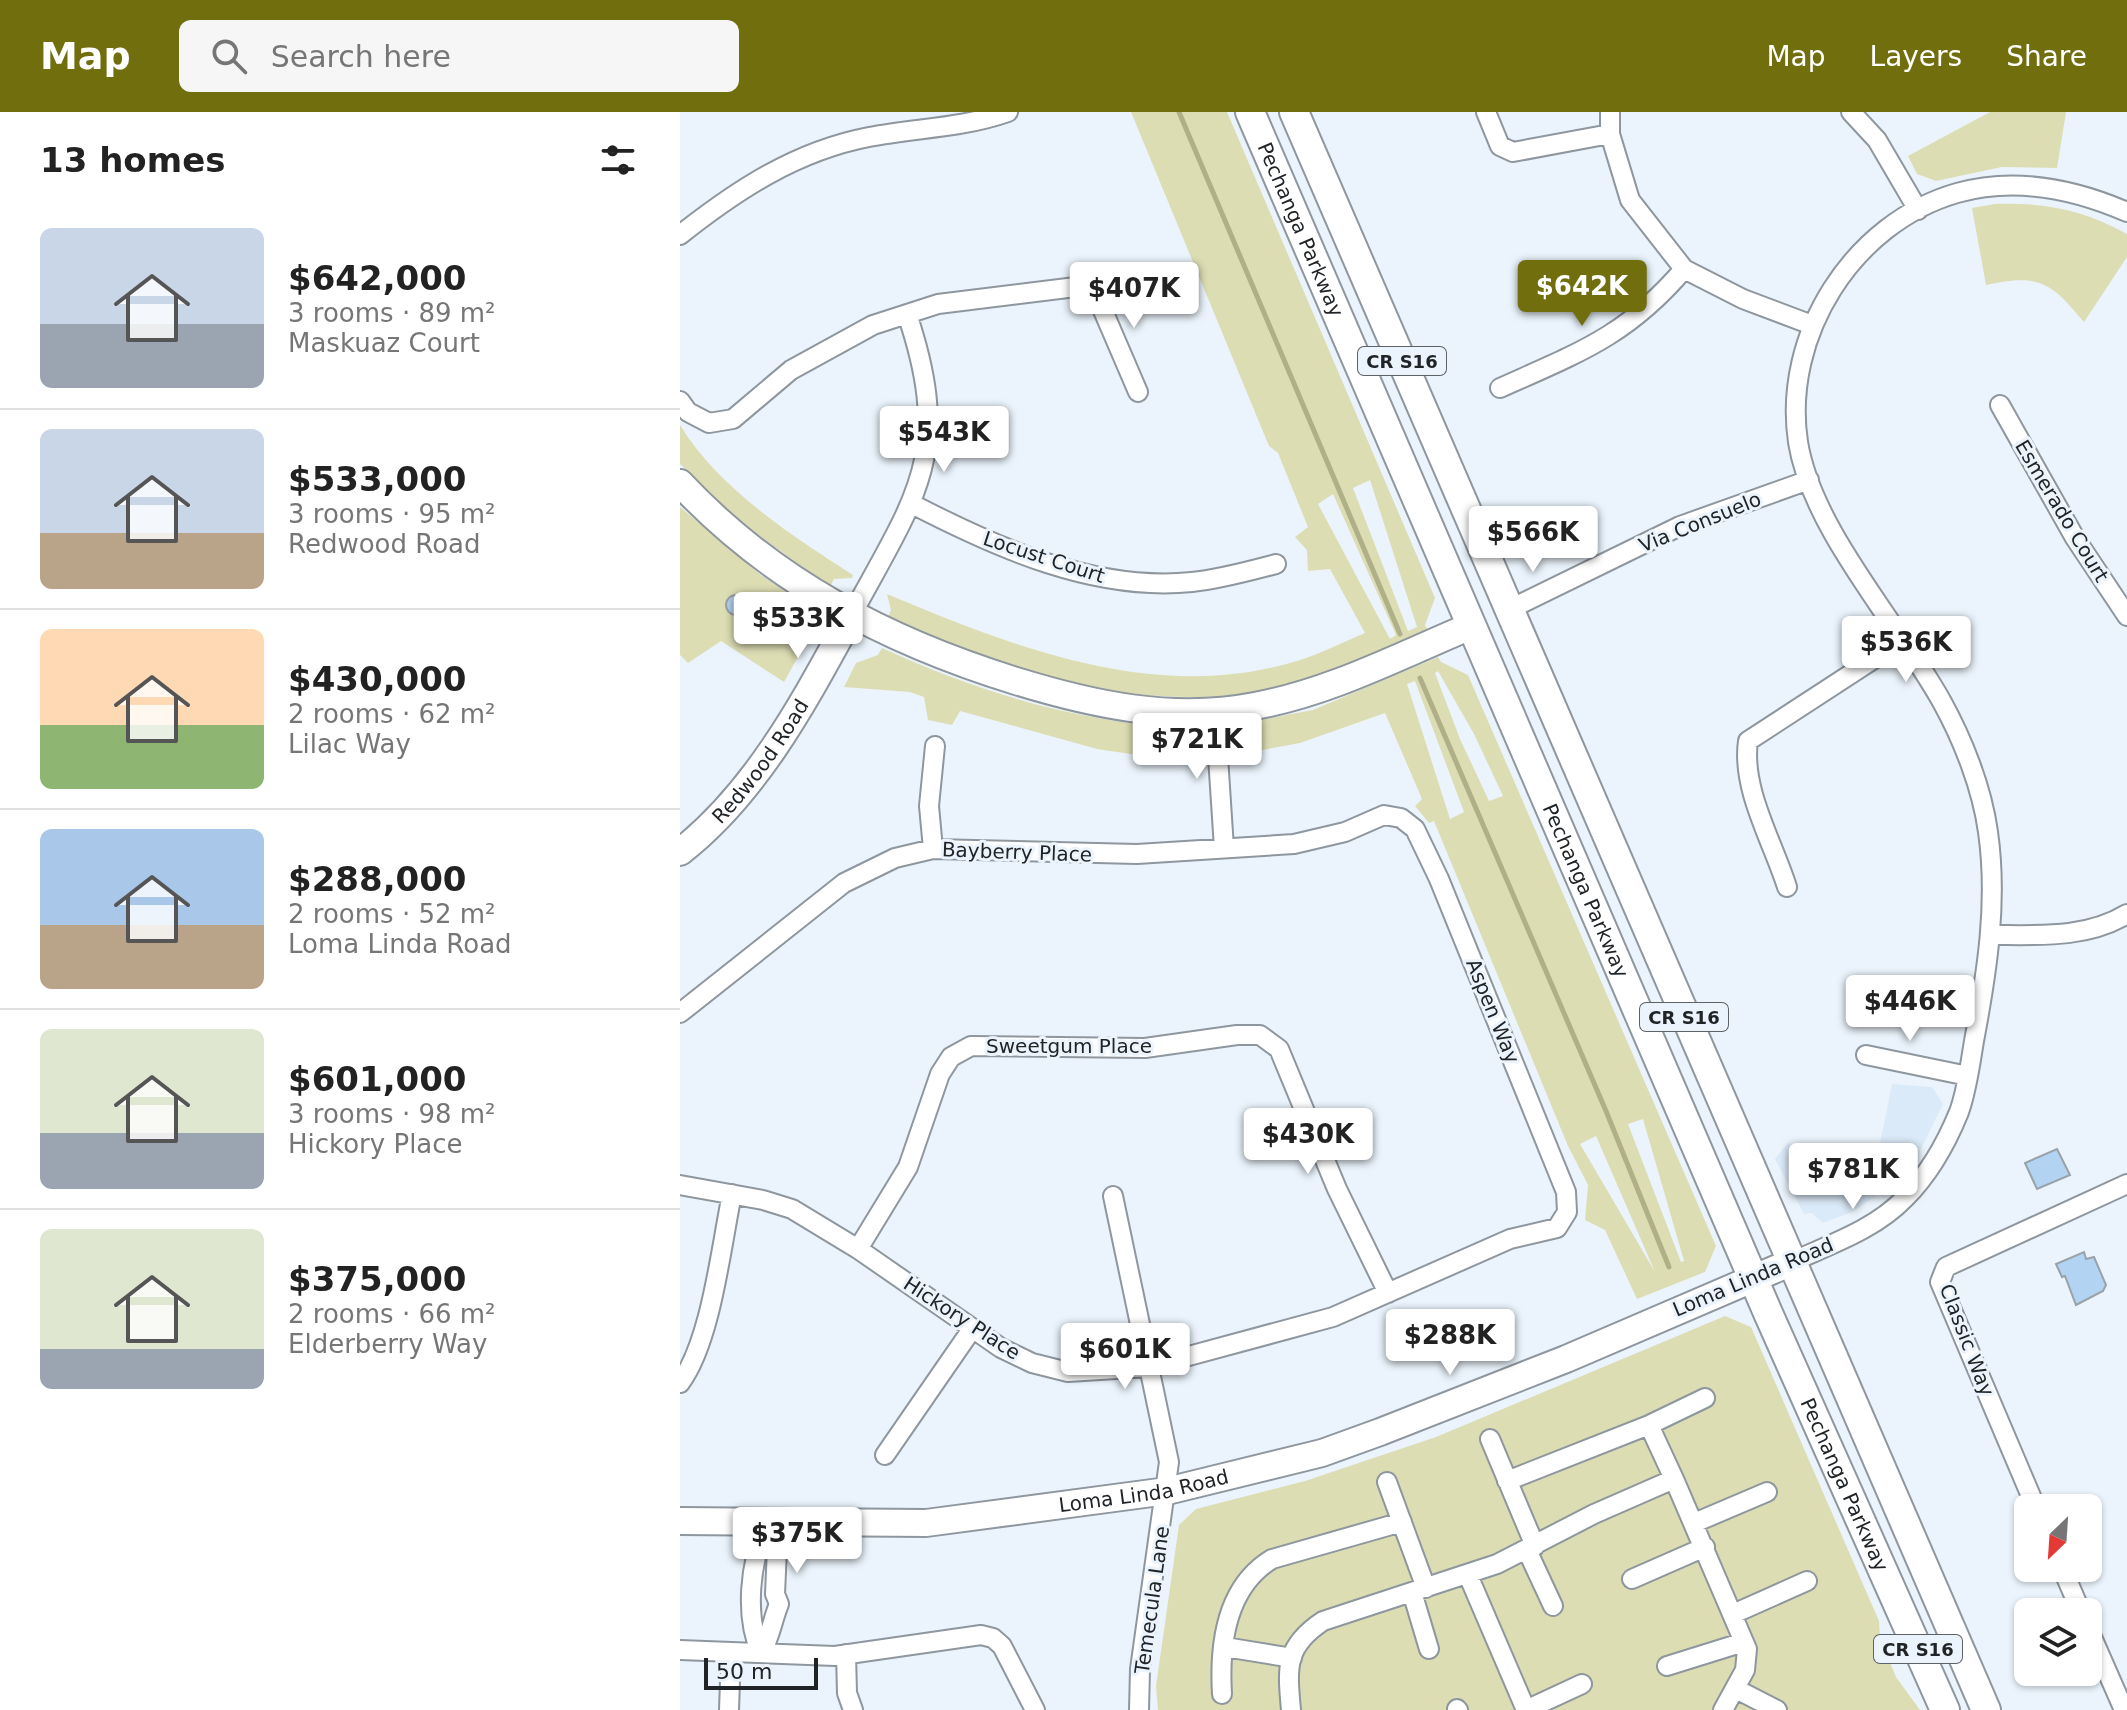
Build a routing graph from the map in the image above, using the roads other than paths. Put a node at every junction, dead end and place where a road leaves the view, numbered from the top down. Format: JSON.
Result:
{"nodes":[{"id":1,"x":1008,"y":112,"type":"edge"},
{"id":2,"x":1250,"y":112,"type":"edge"},
{"id":3,"x":1294,"y":112,"type":"edge"},
{"id":4,"x":1486,"y":112,"type":"edge"},
{"id":5,"x":1610,"y":112,"type":"edge"},
{"id":6,"x":1851,"y":112,"type":"edge"},
{"id":7,"x":1610,"y":134,"type":"junction"},
{"id":8,"x":1918,"y":210,"type":"junction"},
{"id":9,"x":2127,"y":212,"type":"edge"},
{"id":10,"x":680,"y":235,"type":"edge"},
{"id":11,"x":1684,"y":269,"type":"junction"},
{"id":12,"x":907,"y":314,"type":"junction"},
{"id":13,"x":1812,"y":325,"type":"junction"},
{"id":14,"x":1500,"y":388,"type":"dead end"},
{"id":15,"x":1138,"y":392,"type":"dead end"},
{"id":16,"x":680,"y":401,"type":"edge"},
{"id":17,"x":2000,"y":405,"type":"dead end"},
{"id":18,"x":1809,"y":480,"type":"junction"},
{"id":19,"x":680,"y":483,"type":"edge"},
{"id":20,"x":912,"y":504,"type":"junction"},
{"id":21,"x":1276,"y":564,"type":"dead end"},
{"id":22,"x":1508,"y":610,"type":"junction"},
{"id":23,"x":851,"y":616,"type":"junction"},
{"id":24,"x":2127,"y":616,"type":"edge"},
{"id":25,"x":1471,"y":626,"type":"junction"},
{"id":26,"x":1903,"y":640,"type":"junction"},
{"id":27,"x":1215,"y":711,"type":"junction"},
{"id":28,"x":935,"y":746,"type":"dead end"},
{"id":29,"x":1401,"y":818,"type":"joint"},
{"id":30,"x":1224,"y":848,"type":"junction"},
{"id":31,"x":933,"y":849,"type":"junction"},
{"id":32,"x":680,"y":852,"type":"edge"},
{"id":33,"x":1787,"y":887,"type":"dead end"},
{"id":34,"x":2127,"y":914,"type":"edge"},
{"id":35,"x":1991,"y":935,"type":"junction"},
{"id":36,"x":680,"y":1013,"type":"edge"},
{"id":37,"x":1866,"y":1055,"type":"dead end"},
{"id":38,"x":1968,"y":1076,"type":"junction"},
{"id":39,"x":2127,"y":1184,"type":"edge"},
{"id":40,"x":680,"y":1185,"type":"edge"},
{"id":41,"x":732,"y":1194,"type":"junction"},
{"id":42,"x":1113,"y":1196,"type":"dead end"},
{"id":43,"x":1567,"y":1212,"type":"joint"},
{"id":44,"x":858,"y":1249,"type":"junction"},
{"id":45,"x":1792,"y":1262,"type":"junction"},
{"id":46,"x":1753,"y":1278,"type":"junction"},
{"id":47,"x":1388,"y":1293,"type":"junction"},
{"id":48,"x":972,"y":1329,"type":"junction"},
{"id":49,"x":1148,"y":1367,"type":"junction"},
{"id":50,"x":680,"y":1383,"type":"edge"},
{"id":51,"x":1705,"y":1398,"type":"dead end"},
{"id":52,"x":1649,"y":1425,"type":"junction"},
{"id":53,"x":1490,"y":1439,"type":"dead end"},
{"id":54,"x":885,"y":1455,"type":"dead end"},
{"id":55,"x":1674,"y":1479,"type":"junction"},
{"id":56,"x":1507,"y":1481,"type":"junction"},
{"id":57,"x":1387,"y":1482,"type":"dead end"},
{"id":58,"x":1167,"y":1491,"type":"junction"},
{"id":59,"x":1767,"y":1492,"type":"dead end"},
{"id":60,"x":2030,"y":1494,"type":"edge"},
{"id":61,"x":680,"y":1521,"type":"edge"},
{"id":62,"x":1402,"y":1522,"type":"junction"},
{"id":63,"x":1694,"y":1523,"type":"junction"},
{"id":64,"x":767,"y":1524,"type":"junction"},
{"id":65,"x":1705,"y":1547,"type":"junction"},
{"id":66,"x":1531,"y":1548,"type":"junction"},
{"id":67,"x":1468,"y":1575,"type":"junction"},
{"id":68,"x":1632,"y":1579,"type":"dead end"},
{"id":69,"x":1807,"y":1581,"type":"dead end"},
{"id":70,"x":1419,"y":1590,"type":"junction"},
{"id":71,"x":1553,"y":1606,"type":"dead end"},
{"id":72,"x":1733,"y":1614,"type":"junction"},
{"id":73,"x":1744,"y":1642,"type":"junction"},
{"id":74,"x":1225,"y":1647,"type":"junction"},
{"id":75,"x":1429,"y":1649,"type":"dead end"},
{"id":76,"x":680,"y":1650,"type":"edge"},
{"id":77,"x":731,"y":1652,"type":"junction"},
{"id":78,"x":761,"y":1653,"type":"junction"},
{"id":79,"x":846,"y":1654,"type":"junction"},
{"id":80,"x":1292,"y":1658,"type":"junction"},
{"id":81,"x":2102,"y":1660,"type":"edge"},
{"id":82,"x":1667,"y":1666,"type":"dead end"},
{"id":83,"x":1582,"y":1684,"type":"dead end"},
{"id":84,"x":1736,"y":1689,"type":"junction"},
{"id":85,"x":1222,"y":1694,"type":"dead end"},
{"id":86,"x":729,"y":1710,"type":"edge"},
{"id":87,"x":853,"y":1710,"type":"edge"},
{"id":88,"x":1035,"y":1710,"type":"edge"},
{"id":89,"x":1139,"y":1710,"type":"edge"},
{"id":90,"x":1291,"y":1710,"type":"edge"},
{"id":91,"x":1526,"y":1710,"type":"edge"},
{"id":92,"x":1723,"y":1710,"type":"edge"},
{"id":93,"x":1777,"y":1710,"type":"edge"},
{"id":94,"x":1945,"y":1710,"type":"edge"},
{"id":95,"x":1986,"y":1710,"type":"edge"},
{"id":96,"x":2124,"y":1710,"type":"edge"}],
"edges":[{"from":1,"to":10,"type":"street"},
{"from":2,"to":25,"type":"main road","name":"Pechanga Parkway","number":"CR S16"},
{"from":3,"to":22,"type":"main road","name":"Pechanga Parkway","number":"CR S16"},
{"from":4,"to":7,"type":"street"},
{"from":5,"to":7,"type":"street"},
{"from":6,"to":8,"type":"street"},
{"from":7,"to":11,"type":"street"},
{"from":8,"to":9,"type":"street","name":"Loma Linda Road"},
{"from":8,"to":13,"type":"street","name":"Loma Linda Road"},
{"from":11,"to":13,"type":"street"},
{"from":11,"to":14,"type":"street"},
{"from":12,"to":15,"type":"street"},
{"from":12,"to":16,"type":"street"},
{"from":12,"to":20,"type":"street"},
{"from":13,"to":18,"type":"street","name":"Loma Linda Road"},
{"from":17,"to":24,"type":"street","name":"Esmerado Court"},
{"from":18,"to":22,"type":"street","name":"Via Consuelo"},
{"from":18,"to":26,"type":"street","name":"Loma Linda Road"},
{"from":19,"to":23,"type":"street"},
{"from":20,"to":21,"type":"street","name":"Locust Court"},
{"from":20,"to":23,"type":"street"},
{"from":22,"to":25,"type":"main road"},
{"from":22,"to":45,"type":"main road","name":"Pechanga Parkway","number":"CR S16"},
{"from":23,"to":27,"type":"street"},
{"from":23,"to":32,"type":"street","name":"Redwood Road"},
{"from":25,"to":27,"type":"street"},
{"from":25,"to":46,"type":"main road","name":"Pechanga Parkway","number":"CR S16"},
{"from":26,"to":33,"type":"street"},
{"from":26,"to":35,"type":"street","name":"Loma Linda Road"},
{"from":27,"to":30,"type":"street"},
{"from":28,"to":31,"type":"street"},
{"from":29,"to":30,"type":"street","name":"Bayberry Place"},
{"from":29,"to":43,"type":"street","name":"Aspen Way"},
{"from":30,"to":31,"type":"street","name":"Bayberry Place"},
{"from":31,"to":36,"type":"street","name":"Bayberry Place"},
{"from":34,"to":35,"type":"street"},
{"from":35,"to":38,"type":"street","name":"Loma Linda Road"},
{"from":37,"to":38,"type":"street"},
{"from":38,"to":45,"type":"street","name":"Loma Linda Road"},
{"from":39,"to":60,"type":"street","name":"Classic Way"},
{"from":40,"to":41,"type":"street","name":"Hickory Place"},
{"from":41,"to":44,"type":"street","name":"Hickory Place"},
{"from":41,"to":50,"type":"street"},
{"from":42,"to":49,"type":"street","name":"Temecula Lane"},
{"from":43,"to":47,"type":"street","name":"Hickory Place"},
{"from":44,"to":47,"type":"street","name":"Sweetgum Place"},
{"from":44,"to":48,"type":"street","name":"Hickory Place"},
{"from":45,"to":46,"type":"street","name":"Loma Linda Road"},
{"from":45,"to":95,"type":"main road","name":"Pechanga Parkway","number":"CR S16"},
{"from":46,"to":58,"type":"street","name":"Loma Linda Road"},
{"from":46,"to":94,"type":"main road","name":"Pechanga Parkway","number":"CR S16"},
{"from":47,"to":49,"type":"street","name":"Hickory Place"},
{"from":48,"to":49,"type":"street","name":"Hickory Place"},
{"from":48,"to":54,"type":"street"},
{"from":49,"to":58,"type":"street","name":"Temecula Lane"},
{"from":51,"to":52,"type":"street"},
{"from":52,"to":55,"type":"street"},
{"from":52,"to":56,"type":"street"},
{"from":53,"to":56,"type":"street"},
{"from":55,"to":63,"type":"street"},
{"from":55,"to":66,"type":"street"},
{"from":56,"to":66,"type":"street"},
{"from":57,"to":62,"type":"street"},
{"from":58,"to":64,"type":"street","name":"Loma Linda Road"},
{"from":58,"to":89,"type":"street","name":"Temecula Lane"},
{"from":59,"to":63,"type":"street"},
{"from":61,"to":64,"type":"street","name":"Loma Linda Road"},
{"from":62,"to":70,"type":"street"},
{"from":62,"to":74,"type":"street"},
{"from":63,"to":65,"type":"street"},
{"from":64,"to":78,"type":"street"},
{"from":64,"to":78,"type":"street"},
{"from":65,"to":68,"type":"street"},
{"from":65,"to":72,"type":"street"},
{"from":66,"to":67,"type":"street"},
{"from":66,"to":71,"type":"street"},
{"from":67,"to":70,"type":"street"},
{"from":67,"to":91,"type":"street"},
{"from":69,"to":72,"type":"street"},
{"from":70,"to":75,"type":"street"},
{"from":70,"to":80,"type":"street"},
{"from":72,"to":73,"type":"street"},
{"from":73,"to":82,"type":"street"},
{"from":73,"to":84,"type":"street"},
{"from":74,"to":80,"type":"street"},
{"from":74,"to":85,"type":"street"},
{"from":76,"to":77,"type":"street"},
{"from":77,"to":78,"type":"street"},
{"from":77,"to":86,"type":"street"},
{"from":78,"to":79,"type":"street"},
{"from":79,"to":87,"type":"street"},
{"from":79,"to":88,"type":"street"},
{"from":80,"to":90,"type":"street"},
{"from":81,"to":96,"type":"street"},
{"from":83,"to":91,"type":"street"},
{"from":84,"to":92,"type":"street"},
{"from":84,"to":93,"type":"street"}]}
